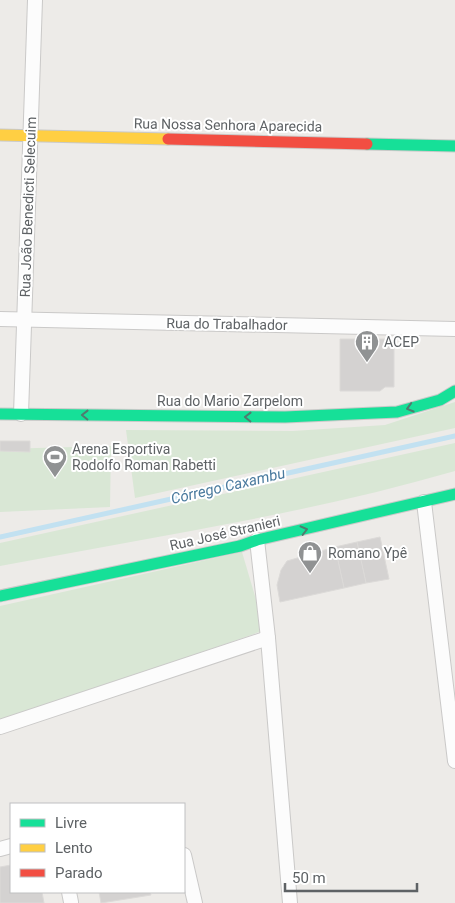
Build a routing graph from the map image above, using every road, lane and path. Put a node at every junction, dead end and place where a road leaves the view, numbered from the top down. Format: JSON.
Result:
{"nodes":[{"id":1,"x":35,"y":0,"type":"edge"},
{"id":2,"x":0,"y":135,"type":"edge"},
{"id":3,"x":30,"y":136,"type":"junction"},
{"id":4,"x":455,"y":146,"type":"edge"},
{"id":5,"x":0,"y":319,"type":"edge"},
{"id":6,"x":24,"y":320,"type":"junction"},
{"id":7,"x":455,"y":329,"type":"edge"},
{"id":8,"x":455,"y":391,"type":"edge"},
{"id":9,"x":0,"y":414,"type":"edge"},
{"id":10,"x":21,"y":414,"type":"junction"},
{"id":11,"x":455,"y":494,"type":"edge"},
{"id":12,"x":424,"y":502,"type":"junction"},
{"id":13,"x":256,"y":540,"type":"junction"},
{"id":14,"x":0,"y":596,"type":"edge"},
{"id":15,"x":268,"y":638,"type":"junction"},
{"id":16,"x":0,"y":727,"type":"edge"},
{"id":17,"x":455,"y":761,"type":"edge"},
{"id":18,"x":185,"y":859,"type":"edge"},
{"id":19,"x":195,"y":903,"type":"edge"},
{"id":20,"x":290,"y":903,"type":"edge"}],
"edges":[{"from":1,"to":3,"type":"street","name":"Rua João Benedicti Selecuim"},
{"from":2,"to":3,"type":"street","name":"Rua Nossa Senhora Aparecida"},
{"from":3,"to":4,"type":"street","name":"Rua Nossa Senhora Aparecida"},
{"from":3,"to":6,"type":"street","name":"Rua João Benedicti Selecuim"},
{"from":5,"to":6,"type":"street","name":"Rua do Trabalhador"},
{"from":6,"to":7,"type":"street","name":"Rua do Trabalhador"},
{"from":6,"to":10,"type":"street","name":"Rua João Benedicti Selecuim"},
{"from":8,"to":10,"type":"street","name":"Rua do Mario Zarpelom","one_way":true},
{"from":9,"to":10,"type":"street","name":"Rua do Mario Zarpelom"},
{"from":11,"to":12,"type":"street","name":"Rua José Stranieri"},
{"from":13,"to":12,"type":"street","name":"Rua José Stranieri","one_way":true},
{"from":12,"to":17,"type":"street"},
{"from":13,"to":14,"type":"street","name":"Rua José Stranieri"},
{"from":13,"to":15,"type":"street"},
{"from":15,"to":16,"type":"street"},
{"from":15,"to":20,"type":"street"},
{"from":18,"to":19,"type":"street"}]}
